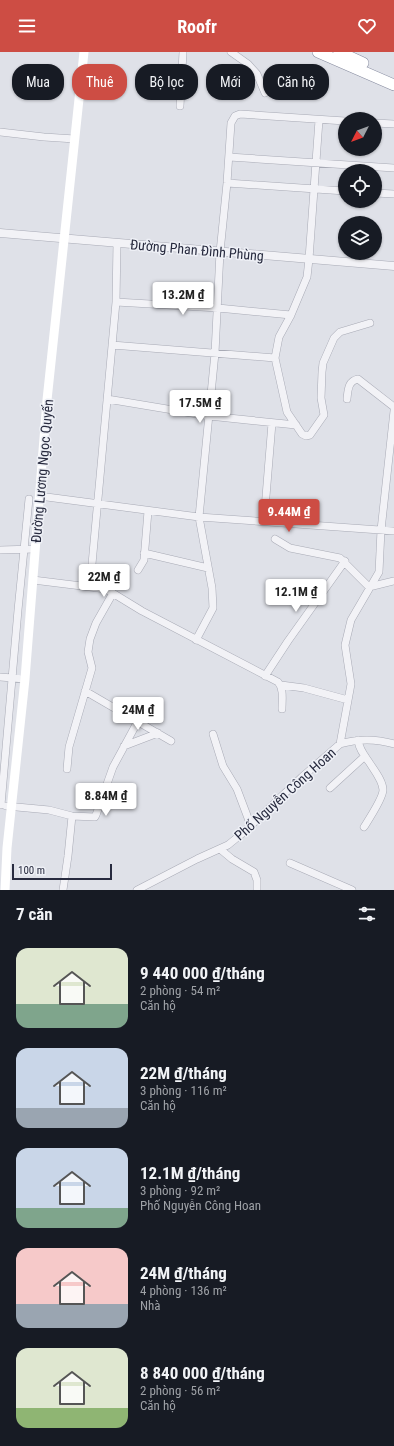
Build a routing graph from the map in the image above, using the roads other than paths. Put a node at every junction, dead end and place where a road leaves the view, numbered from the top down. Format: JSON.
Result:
{"nodes":[{"id":1,"x":84,"y":52,"type":"edge"},
{"id":2,"x":183,"y":52,"type":"edge"},
{"id":3,"x":231,"y":52,"type":"edge"},
{"id":4,"x":318,"y":52,"type":"edge"},
{"id":5,"x":339,"y":52,"type":"edge"},
{"id":6,"x":359,"y":56,"type":"edge"},
{"id":7,"x":394,"y":78,"type":"edge"},
{"id":8,"x":394,"y":85,"type":"edge"},
{"id":9,"x":263,"y":88,"type":"edge"},
{"id":10,"x":180,"y":106,"type":"dead end"},
{"id":11,"x":319,"y":120,"type":"junction"},
{"id":12,"x":338,"y":121,"type":"edge"},
{"id":13,"x":382,"y":123,"type":"edge"},
{"id":14,"x":394,"y":124,"type":"edge"},
{"id":15,"x":0,"y":132,"type":"edge"},
{"id":16,"x":74,"y":139,"type":"junction"},
{"id":17,"x":229,"y":157,"type":"junction"},
{"id":18,"x":315,"y":163,"type":"junction"},
{"id":19,"x":394,"y":168,"type":"edge"},
{"id":20,"x":227,"y":183,"type":"junction"},
{"id":21,"x":314,"y":189,"type":"junction"},
{"id":22,"x":338,"y":191,"type":"edge"},
{"id":23,"x":382,"y":193,"type":"edge"},
{"id":24,"x":394,"y":194,"type":"edge"},
{"id":25,"x":0,"y":233,"type":"edge"},
{"id":26,"x":64,"y":239,"type":"junction"},
{"id":27,"x":117,"y":243,"type":"junction"},
{"id":28,"x":220,"y":252,"type":"junction"},
{"id":29,"x":309,"y":259,"type":"junction"},
{"id":30,"x":394,"y":266,"type":"edge"},
{"id":31,"x":116,"y":302,"type":"junction"},
{"id":32,"x":218,"y":308,"type":"junction"},
{"id":33,"x":291,"y":315,"type":"junction"},
{"id":34,"x":370,"y":323,"type":"dead end"},
{"id":35,"x":112,"y":345,"type":"junction"},
{"id":36,"x":215,"y":353,"type":"junction"},
{"id":37,"x":275,"y":358,"type":"junction"},
{"id":38,"x":106,"y":399,"type":"junction"},
{"id":39,"x":347,"y":399,"type":"dead end"},
{"id":40,"x":394,"y":407,"type":"edge"},
{"id":41,"x":394,"y":411,"type":"edge"},
{"id":42,"x":209,"y":416,"type":"junction"},
{"id":43,"x":272,"y":423,"type":"junction"},
{"id":44,"x":296,"y":425,"type":"junction"},
{"id":45,"x":40,"y":496,"type":"junction"},
{"id":46,"x":29,"y":499,"type":"dead end"},
{"id":47,"x":96,"y":504,"type":"junction"},
{"id":48,"x":148,"y":511,"type":"junction"},
{"id":49,"x":199,"y":517,"type":"junction"},
{"id":50,"x":264,"y":521,"type":"junction"},
{"id":51,"x":381,"y":530,"type":"junction"},
{"id":52,"x":394,"y":531,"type":"edge"},
{"id":53,"x":275,"y":539,"type":"dead end"},
{"id":54,"x":24,"y":549,"type":"junction"},
{"id":55,"x":35,"y":549,"type":"junction"},
{"id":56,"x":0,"y":550,"type":"edge"},
{"id":57,"x":144,"y":553,"type":"junction"},
{"id":58,"x":345,"y":561,"type":"junction"},
{"id":59,"x":208,"y":568,"type":"junction"},
{"id":60,"x":138,"y":570,"type":"dead end"},
{"id":61,"x":33,"y":580,"type":"junction"},
{"id":62,"x":394,"y":581,"type":"edge"},
{"id":63,"x":90,"y":586,"type":"junction"},
{"id":64,"x":369,"y":587,"type":"junction"},
{"id":65,"x":113,"y":593,"type":"junction"},
{"id":66,"x":196,"y":640,"type":"junction"},
{"id":67,"x":265,"y":676,"type":"junction"},
{"id":68,"x":0,"y":677,"type":"edge"},
{"id":69,"x":13,"y":678,"type":"junction"},
{"id":70,"x":25,"y":678,"type":"junction"},
{"id":71,"x":281,"y":685,"type":"junction"},
{"id":72,"x":85,"y":691,"type":"junction"},
{"id":73,"x":348,"y":700,"type":"junction"},
{"id":74,"x":282,"y":709,"type":"dead end"},
{"id":75,"x":138,"y":721,"type":"junction"},
{"id":76,"x":158,"y":733,"type":"junction"},
{"id":77,"x":213,"y":734,"type":"dead end"},
{"id":78,"x":358,"y":740,"type":"junction"},
{"id":79,"x":171,"y":741,"type":"dead end"},
{"id":80,"x":340,"y":744,"type":"junction"},
{"id":81,"x":394,"y":744,"type":"edge"},
{"id":82,"x":124,"y":746,"type":"junction"},
{"id":83,"x":365,"y":756,"type":"junction"},
{"id":84,"x":67,"y":769,"type":"dead end"},
{"id":85,"x":330,"y":788,"type":"dead end"},
{"id":86,"x":1,"y":805,"type":"edge"},
{"id":87,"x":12,"y":806,"type":"junction"},
{"id":88,"x":72,"y":816,"type":"junction"},
{"id":89,"x":251,"y":826,"type":"junction"},
{"id":90,"x":364,"y":827,"type":"dead end"},
{"id":91,"x":4,"y":848,"type":"edge"},
{"id":92,"x":220,"y":849,"type":"junction"},
{"id":93,"x":290,"y":863,"type":"dead end"},
{"id":94,"x":257,"y":889,"type":"dead end"},
{"id":95,"x":5,"y":890,"type":"edge"},
{"id":96,"x":63,"y":890,"type":"edge"},
{"id":97,"x":137,"y":890,"type":"edge"},
{"id":98,"x":352,"y":890,"type":"edge"}],
"edges":[{"from":1,"to":16,"type":"main road","name":"Đường Lương Ngọc Quyến"},
{"from":2,"to":10,"type":"street"},
{"from":3,"to":9,"type":"street"},
{"from":4,"to":8,"type":"highway"},
{"from":5,"to":6,"type":"highway"},
{"from":6,"to":7,"type":"highway"},
{"from":11,"to":12,"type":"street"},
{"from":11,"to":17,"type":"street"},
{"from":11,"to":18,"type":"street"},
{"from":13,"to":14,"type":"street"},
{"from":15,"to":16,"type":"street"},
{"from":16,"to":26,"type":"main road","name":"Đường Lương Ngọc Quyến"},
{"from":17,"to":18,"type":"street"},
{"from":17,"to":20,"type":"street"},
{"from":18,"to":19,"type":"street"},
{"from":18,"to":21,"type":"street"},
{"from":20,"to":21,"type":"street"},
{"from":20,"to":28,"type":"street"},
{"from":21,"to":22,"type":"street"},
{"from":21,"to":29,"type":"street"},
{"from":23,"to":24,"type":"street"},
{"from":25,"to":26,"type":"street","name":"Đường Phan Đình Phùng"},
{"from":26,"to":27,"type":"street","name":"Đường Phan Đình Phùng"},
{"from":26,"to":45,"type":"main road","name":"Đường Lương Ngọc Quyến"},
{"from":27,"to":28,"type":"street","name":"Đường Phan Đình Phùng"},
{"from":27,"to":31,"type":"street"},
{"from":28,"to":29,"type":"street","name":"Đường Phan Đình Phùng"},
{"from":28,"to":32,"type":"street"},
{"from":29,"to":30,"type":"street","name":"Đường Phan Đình Phùng"},
{"from":29,"to":33,"type":"street"},
{"from":31,"to":32,"type":"street"},
{"from":31,"to":35,"type":"street"},
{"from":32,"to":33,"type":"street"},
{"from":32,"to":36,"type":"street"},
{"from":33,"to":37,"type":"street"},
{"from":34,"to":44,"type":"street"},
{"from":35,"to":36,"type":"street"},
{"from":35,"to":38,"type":"street"},
{"from":36,"to":37,"type":"street"},
{"from":36,"to":42,"type":"street"},
{"from":37,"to":44,"type":"street"},
{"from":38,"to":42,"type":"street"},
{"from":38,"to":47,"type":"street"},
{"from":39,"to":40,"type":"street"},
{"from":41,"to":51,"type":"street","name":"Phố Nguyễn Công Hoan"},
{"from":42,"to":43,"type":"street"},
{"from":42,"to":49,"type":"street"},
{"from":43,"to":44,"type":"street"},
{"from":43,"to":50,"type":"street"},
{"from":45,"to":47,"type":"street"},
{"from":45,"to":55,"type":"main road","name":"Đường Lương Ngọc Quyến"},
{"from":46,"to":54,"type":"street"},
{"from":47,"to":48,"type":"street"},
{"from":47,"to":63,"type":"street"},
{"from":48,"to":49,"type":"street"},
{"from":48,"to":57,"type":"street"},
{"from":49,"to":50,"type":"street"},
{"from":49,"to":59,"type":"street"},
{"from":50,"to":51,"type":"street"},
{"from":51,"to":52,"type":"street"},
{"from":51,"to":64,"type":"street","name":"Phố Nguyễn Công Hoan"},
{"from":53,"to":58,"type":"street"},
{"from":54,"to":55,"type":"street"},
{"from":54,"to":56,"type":"street"},
{"from":54,"to":69,"type":"street"},
{"from":55,"to":61,"type":"main road","name":"Đường Lương Ngọc Quyến"},
{"from":57,"to":59,"type":"street"},
{"from":57,"to":60,"type":"street"},
{"from":58,"to":64,"type":"street"},
{"from":58,"to":67,"type":"street"},
{"from":59,"to":66,"type":"street"},
{"from":61,"to":63,"type":"street"},
{"from":61,"to":70,"type":"main road","name":"Đường Lương Ngọc Quyến"},
{"from":62,"to":64,"type":"street"},
{"from":63,"to":65,"type":"street"},
{"from":64,"to":73,"type":"street","name":"Phố Nguyễn Công Hoan"},
{"from":65,"to":66,"type":"street"},
{"from":65,"to":72,"type":"street"},
{"from":66,"to":67,"type":"street"},
{"from":67,"to":71,"type":"street"},
{"from":68,"to":69,"type":"street"},
{"from":69,"to":70,"type":"street"},
{"from":69,"to":86,"type":"street"},
{"from":70,"to":87,"type":"main road","name":"Đường Lương Ngọc Quyến"},
{"from":71,"to":73,"type":"street"},
{"from":71,"to":74,"type":"street"},
{"from":72,"to":75,"type":"street"},
{"from":72,"to":84,"type":"street"},
{"from":73,"to":80,"type":"street","name":"Phố Nguyễn Công Hoan"},
{"from":75,"to":76,"type":"street"},
{"from":75,"to":82,"type":"street"},
{"from":76,"to":79,"type":"street"},
{"from":76,"to":82,"type":"street"},
{"from":77,"to":89,"type":"street"},
{"from":78,"to":80,"type":"street"},
{"from":78,"to":81,"type":"street"},
{"from":78,"to":83,"type":"street"},
{"from":80,"to":89,"type":"street","name":"Phố Nguyễn Công Hoan"},
{"from":82,"to":88,"type":"street"},
{"from":83,"to":85,"type":"street"},
{"from":83,"to":90,"type":"street"},
{"from":86,"to":87,"type":"street"},
{"from":87,"to":88,"type":"street"},
{"from":87,"to":91,"type":"main road","name":"Đường Lương Ngọc Quyến"},
{"from":88,"to":96,"type":"street"},
{"from":89,"to":92,"type":"street","name":"Phố Nguyễn Công Hoan"},
{"from":91,"to":95,"type":"main road","name":"Đường Lương Ngọc Quyến"},
{"from":92,"to":94,"type":"street"},
{"from":92,"to":97,"type":"street","name":"Phố Nguyễn Công Hoan"},
{"from":93,"to":98,"type":"street"}]}
